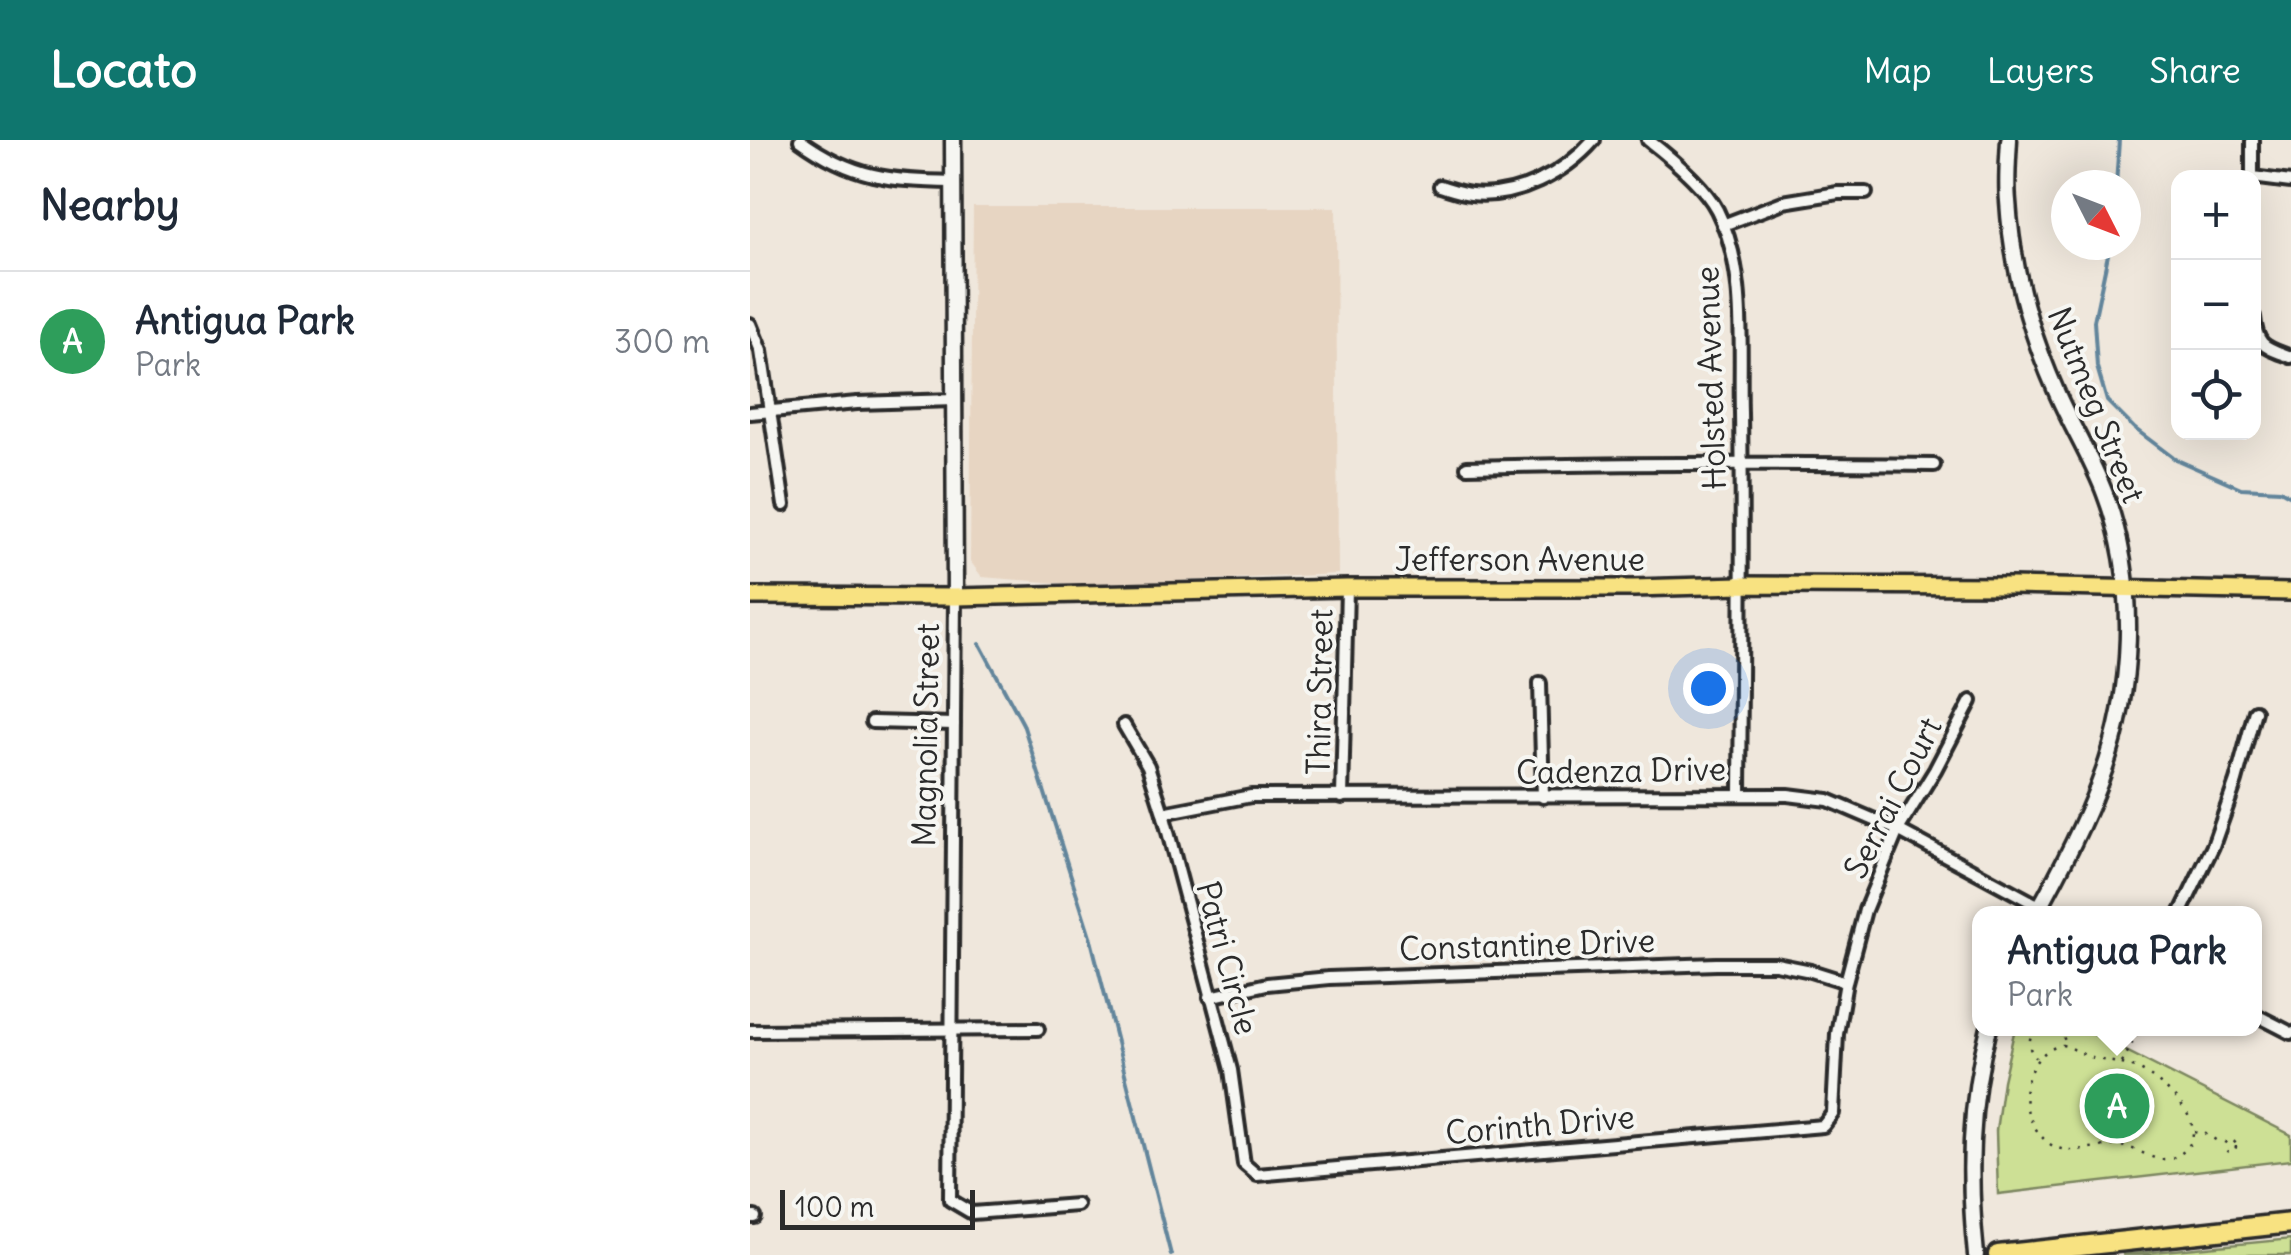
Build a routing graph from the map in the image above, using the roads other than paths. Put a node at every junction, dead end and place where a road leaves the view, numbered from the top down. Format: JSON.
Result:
{"nodes":[{"id":1,"x":800,"y":140,"type":"edge"},
{"id":2,"x":953,"y":140,"type":"edge"},
{"id":3,"x":1594,"y":140,"type":"edge"},
{"id":4,"x":1648,"y":140,"type":"edge"},
{"id":5,"x":2009,"y":140,"type":"edge"},
{"id":6,"x":2252,"y":140,"type":"edge"},
{"id":7,"x":2252,"y":170,"type":"edge"},
{"id":8,"x":2261,"y":178,"type":"edge"},
{"id":9,"x":953,"y":182,"type":"junction"},
{"id":10,"x":2291,"y":182,"type":"edge"},
{"id":11,"x":1440,"y":186,"type":"dead end"},
{"id":12,"x":1866,"y":192,"type":"dead end"},
{"id":13,"x":1722,"y":225,"type":"junction"},
{"id":14,"x":750,"y":324,"type":"edge"},
{"id":15,"x":2261,"y":342,"type":"edge"},
{"id":16,"x":2291,"y":357,"type":"edge"},
{"id":17,"x":954,"y":400,"type":"junction"},
{"id":18,"x":769,"y":410,"type":"junction"},
{"id":19,"x":750,"y":413,"type":"edge"},
{"id":20,"x":1742,"y":463,"type":"junction"},
{"id":21,"x":1934,"y":465,"type":"dead end"},
{"id":22,"x":1467,"y":467,"type":"dead end"},
{"id":23,"x":784,"y":504,"type":"dead end"},
{"id":24,"x":1741,"y":585,"type":"junction"},
{"id":25,"x":1348,"y":588,"type":"junction"},
{"id":26,"x":2126,"y":588,"type":"junction"},
{"id":27,"x":2291,"y":592,"type":"edge"},
{"id":28,"x":750,"y":596,"type":"edge"},
{"id":29,"x":954,"y":597,"type":"junction"},
{"id":30,"x":1540,"y":682,"type":"dead end"},
{"id":31,"x":1971,"y":701,"type":"dead end"},
{"id":32,"x":2255,"y":711,"type":"dead end"},
{"id":33,"x":872,"y":722,"type":"dead end"},
{"id":34,"x":954,"y":724,"type":"junction"},
{"id":35,"x":1124,"y":725,"type":"dead end"},
{"id":36,"x":1740,"y":794,"type":"junction"},
{"id":37,"x":1544,"y":796,"type":"junction"},
{"id":38,"x":1342,"y":797,"type":"junction"},
{"id":39,"x":1163,"y":814,"type":"junction"},
{"id":40,"x":1898,"y":830,"type":"junction"},
{"id":41,"x":2034,"y":906,"type":"edge"},
{"id":42,"x":2045,"y":906,"type":"edge"},
{"id":43,"x":2184,"y":906,"type":"edge"},
{"id":44,"x":1846,"y":982,"type":"junction"},
{"id":45,"x":1210,"y":997,"type":"junction"},
{"id":46,"x":2262,"y":1018,"type":"edge"},
{"id":47,"x":950,"y":1028,"type":"junction"},
{"id":48,"x":1038,"y":1029,"type":"dead end"},
{"id":49,"x":750,"y":1031,"type":"edge"},
{"id":50,"x":2291,"y":1033,"type":"edge"},
{"id":51,"x":1987,"y":1036,"type":"edge"},
{"id":52,"x":1796,"y":1127,"type":"joint"},
{"id":53,"x":1289,"y":1173,"type":"joint"},
{"id":54,"x":1076,"y":1205,"type":"dead end"},
{"id":55,"x":2291,"y":1224,"type":"edge"},
{"id":56,"x":1976,"y":1255,"type":"edge"},
{"id":57,"x":1998,"y":1255,"type":"edge"}],
"edges":[{"from":1,"to":9,"type":"street"},
{"from":2,"to":9,"type":"main road","name":"Magnolia Street"},
{"from":3,"to":11,"type":"street"},
{"from":4,"to":13,"type":"street","name":"Holsted Avenue"},
{"from":5,"to":26,"type":"main road","name":"Nutmeg Street"},
{"from":6,"to":7,"type":"street"},
{"from":8,"to":10,"type":"street"},
{"from":9,"to":17,"type":"main road","name":"Magnolia Street"},
{"from":12,"to":13,"type":"street"},
{"from":13,"to":20,"type":"street","name":"Holsted Avenue"},
{"from":14,"to":18,"type":"street"},
{"from":15,"to":16,"type":"street"},
{"from":17,"to":18,"type":"street"},
{"from":17,"to":29,"type":"main road","name":"Magnolia Street"},
{"from":18,"to":19,"type":"street"},
{"from":18,"to":23,"type":"street"},
{"from":20,"to":21,"type":"street"},
{"from":20,"to":22,"type":"street"},
{"from":20,"to":24,"type":"street","name":"Holsted Avenue"},
{"from":24,"to":25,"type":"main road","name":"Jefferson Avenue"},
{"from":24,"to":26,"type":"main road","name":"Jefferson Avenue"},
{"from":24,"to":36,"type":"street","name":"Holsted Avenue"},
{"from":25,"to":29,"type":"main road","name":"Jefferson Avenue"},
{"from":25,"to":38,"type":"street","name":"Thira Street"},
{"from":26,"to":27,"type":"main road","name":"Jefferson Avenue"},
{"from":26,"to":42,"type":"main road","name":"Nutmeg Street"},
{"from":28,"to":29,"type":"main road","name":"Jefferson Avenue"},
{"from":29,"to":34,"type":"street","name":"Magnolia Street"},
{"from":30,"to":37,"type":"street"},
{"from":31,"to":40,"type":"street","name":"Serrai Court"},
{"from":32,"to":43,"type":"street"},
{"from":33,"to":34,"type":"street"},
{"from":34,"to":47,"type":"street","name":"Magnolia Street"},
{"from":35,"to":39,"type":"street","name":"Patri Circle"},
{"from":36,"to":37,"type":"street","name":"Cadenza Drive"},
{"from":36,"to":40,"type":"street","name":"Cadenza Drive"},
{"from":37,"to":38,"type":"street","name":"Cadenza Drive"},
{"from":38,"to":39,"type":"street","name":"Cadenza Drive"},
{"from":39,"to":45,"type":"street","name":"Patri Circle"},
{"from":40,"to":41,"type":"street","name":"Cadenza Drive"},
{"from":40,"to":44,"type":"street","name":"Serrai Court"},
{"from":44,"to":45,"type":"street","name":"Constantine Drive"},
{"from":44,"to":52,"type":"street","name":"Serrai Court"},
{"from":45,"to":53,"type":"street","name":"Patri Circle"},
{"from":46,"to":50,"type":"street"},
{"from":47,"to":48,"type":"street"},
{"from":47,"to":49,"type":"street"},
{"from":47,"to":54,"type":"street","name":"Magnolia Street"},
{"from":51,"to":56,"type":"main road"},
{"from":52,"to":53,"type":"street","name":"Corinth Drive"},
{"from":55,"to":57,"type":"highway"}]}
